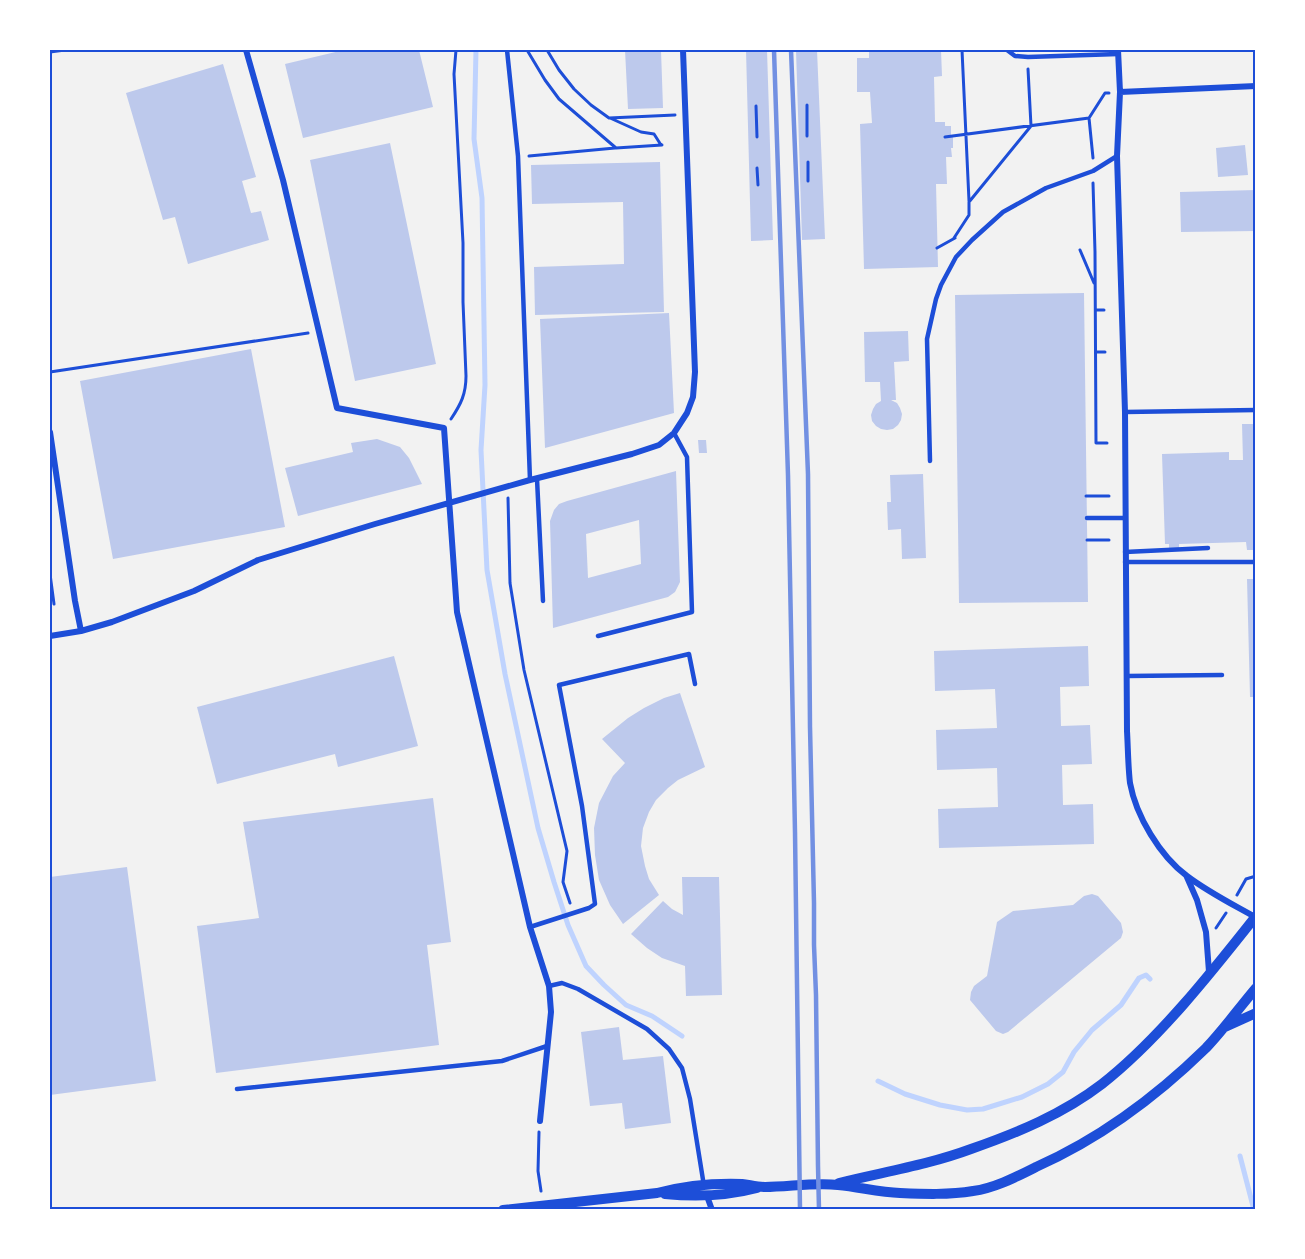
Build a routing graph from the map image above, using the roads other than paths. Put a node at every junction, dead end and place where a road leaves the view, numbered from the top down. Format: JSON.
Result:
{"nodes":[{"id":1,"x":246,"y":50,"type":"edge"},
{"id":2,"x":507,"y":50,"type":"edge"},
{"id":3,"x":683,"y":50,"type":"edge"},
{"id":4,"x":1007,"y":50,"type":"edge"},
{"id":5,"x":1070,"y":50,"type":"edge"},
{"id":6,"x":1118,"y":52,"type":"edge"},
{"id":7,"x":1070,"y":56,"type":"junction"},
{"id":8,"x":1256,"y":86,"type":"edge"},
{"id":9,"x":1120,"y":92,"type":"junction"},
{"id":10,"x":1117,"y":156,"type":"junction"},
{"id":11,"x":1256,"y":410,"type":"edge"},
{"id":12,"x":1125,"y":412,"type":"junction"},
{"id":13,"x":50,"y":432,"type":"edge"},
{"id":14,"x":674,"y":433,"type":"junction"},
{"id":15,"x":930,"y":461,"type":"dead end"},
{"id":16,"x":534,"y":479,"type":"junction"},
{"id":17,"x":449,"y":504,"type":"junction"},
{"id":18,"x":1087,"y":518,"type":"dead end"},
{"id":19,"x":1125,"y":518,"type":"junction"},
{"id":20,"x":1208,"y":548,"type":"dead end"},
{"id":21,"x":1125,"y":552,"type":"junction"},
{"id":22,"x":1125,"y":562,"type":"junction"},
{"id":23,"x":1256,"y":562,"type":"edge"},
{"id":24,"x":543,"y":601,"type":"dead end"},
{"id":25,"x":81,"y":631,"type":"junction"},
{"id":26,"x":50,"y":636,"type":"edge"},
{"id":27,"x":598,"y":636,"type":"dead end"},
{"id":28,"x":1222,"y":675,"type":"dead end"},
{"id":29,"x":1127,"y":676,"type":"junction"},
{"id":30,"x":695,"y":684,"type":"dead end"},
{"id":31,"x":1186,"y":875,"type":"junction"},
{"id":32,"x":1255,"y":917,"type":"edge"},
{"id":33,"x":530,"y":927,"type":"junction"},
{"id":34,"x":1209,"y":972,"type":"junction"},
{"id":35,"x":549,"y":986,"type":"junction"},
{"id":36,"x":1256,"y":988,"type":"edge"},
{"id":37,"x":1256,"y":1013,"type":"edge"},
{"id":38,"x":1222,"y":1029,"type":"junction"},
{"id":39,"x":548,"y":1046,"type":"junction"},
{"id":40,"x":237,"y":1089,"type":"dead end"},
{"id":41,"x":540,"y":1121,"type":"road end"},
{"id":42,"x":836,"y":1184,"type":"junction"},
{"id":43,"x":705,"y":1191,"type":"junction"},
{"id":44,"x":503,"y":1209,"type":"edge"},
{"id":45,"x":712,"y":1209,"type":"edge"}],
"edges":[{"from":1,"to":17,"type":"street"},
{"from":2,"to":16,"type":"lane"},
{"from":3,"to":14,"type":"street"},
{"from":4,"to":7,"type":"lane"},
{"from":5,"to":7,"type":"lane"},
{"from":6,"to":7,"type":"lane"},
{"from":6,"to":9,"type":"street"},
{"from":8,"to":9,"type":"street"},
{"from":9,"to":10,"type":"street"},
{"from":10,"to":12,"type":"street"},
{"from":10,"to":15,"type":"lane"},
{"from":11,"to":12,"type":"lane"},
{"from":12,"to":19,"type":"street"},
{"from":13,"to":25,"type":"street"},
{"from":14,"to":16,"type":"street"},
{"from":14,"to":27,"type":"lane"},
{"from":16,"to":17,"type":"street"},
{"from":16,"to":24,"type":"lane"},
{"from":17,"to":25,"type":"street"},
{"from":17,"to":33,"type":"street"},
{"from":18,"to":19,"type":"lane"},
{"from":19,"to":21,"type":"street"},
{"from":20,"to":21,"type":"lane"},
{"from":21,"to":22,"type":"street"},
{"from":22,"to":23,"type":"lane"},
{"from":22,"to":29,"type":"street"},
{"from":25,"to":26,"type":"street"},
{"from":28,"to":29,"type":"lane"},
{"from":29,"to":31,"type":"street"},
{"from":30,"to":33,"type":"lane"},
{"from":31,"to":32,"type":"street"},
{"from":31,"to":34,"type":"street"},
{"from":32,"to":34,"type":"street"},
{"from":33,"to":35,"type":"street"},
{"from":34,"to":42,"type":"street"},
{"from":35,"to":39,"type":"street"},
{"from":35,"to":43,"type":"lane"},
{"from":36,"to":38,"type":"street"},
{"from":37,"to":38,"type":"street"},
{"from":38,"to":42,"type":"street"},
{"from":39,"to":40,"type":"lane"},
{"from":39,"to":41,"type":"street"},
{"from":42,"to":43,"type":"street"},
{"from":43,"to":44,"type":"street"},
{"from":43,"to":45,"type":"street"}]}
